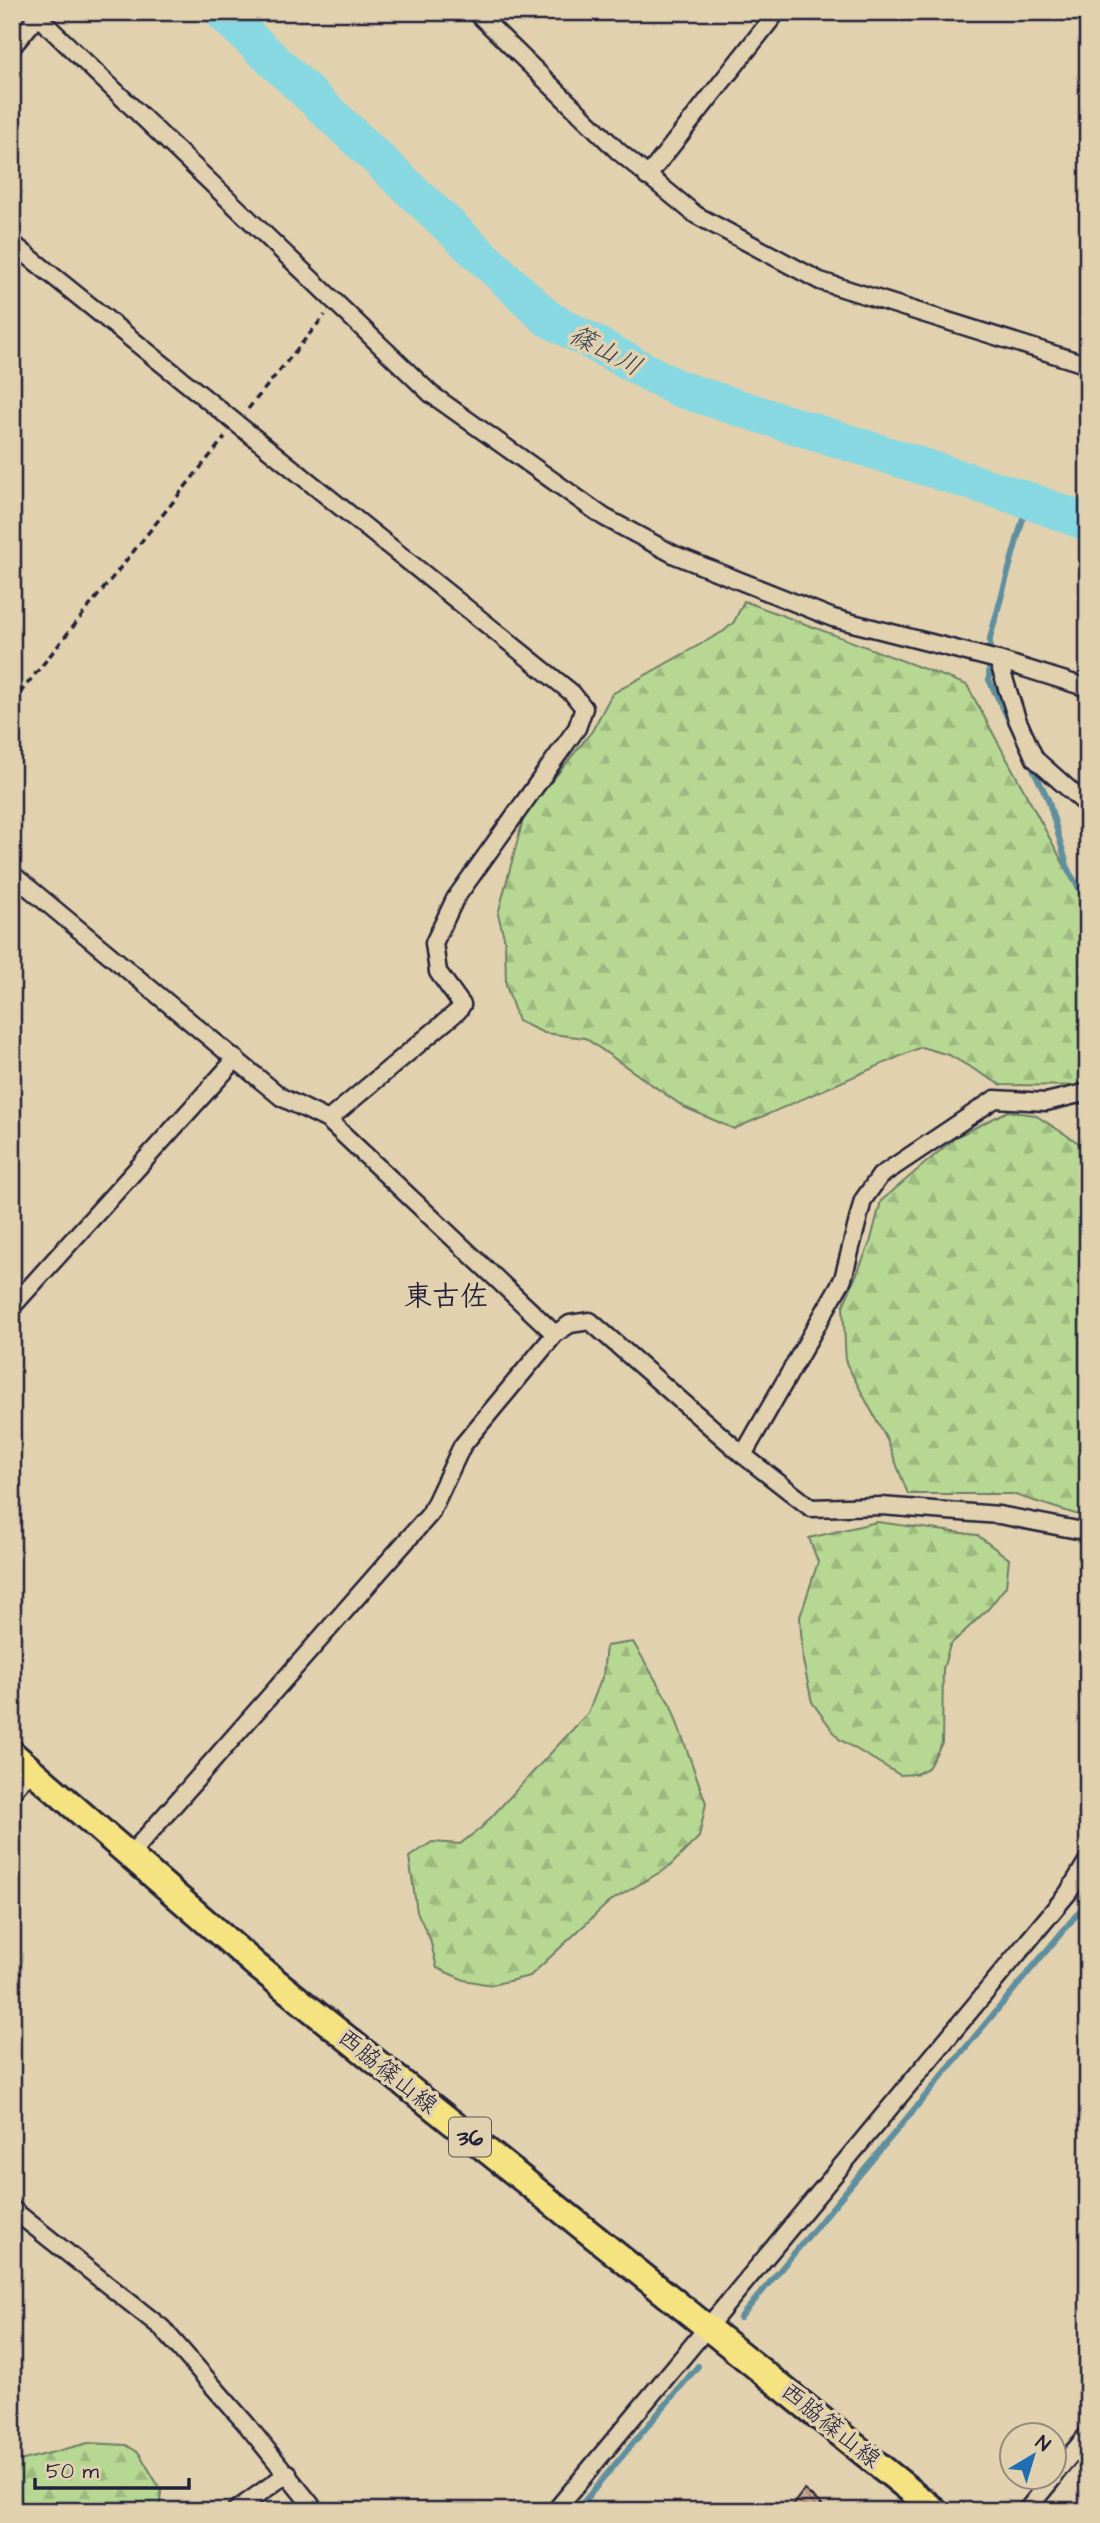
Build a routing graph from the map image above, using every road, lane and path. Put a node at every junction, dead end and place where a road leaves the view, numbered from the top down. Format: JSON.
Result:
{"nodes":[{"id":1,"x":476,"y":12,"type":"edge"},
{"id":2,"x":777,"y":12,"type":"edge"},
{"id":3,"x":35,"y":15,"type":"edge"},
{"id":4,"x":12,"y":47,"type":"edge"},
{"id":5,"x":647,"y":177,"type":"junction"},
{"id":6,"x":12,"y":243,"type":"edge"},
{"id":7,"x":334,"y":304,"type":"junction"},
{"id":8,"x":1088,"y":365,"type":"edge"},
{"id":9,"x":236,"y":424,"type":"junction"},
{"id":10,"x":998,"y":660,"type":"junction"},
{"id":11,"x":1088,"y":688,"type":"edge"},
{"id":12,"x":12,"y":703,"type":"edge"},
{"id":13,"x":1088,"y":806,"type":"edge"},
{"id":14,"x":12,"y":874,"type":"edge"},
{"id":15,"x":236,"y":1059,"type":"junction"},
{"id":16,"x":1088,"y":1092,"type":"edge"},
{"id":17,"x":328,"y":1120,"type":"junction"},
{"id":18,"x":12,"y":1307,"type":"edge"},
{"id":19,"x":555,"y":1334,"type":"junction"},
{"id":20,"x":743,"y":1455,"type":"junction"},
{"id":21,"x":1088,"y":1532,"type":"edge"},
{"id":22,"x":12,"y":1753,"type":"edge"},
{"id":23,"x":31,"y":1770,"type":"junction"},
{"id":24,"x":12,"y":1792,"type":"edge"},
{"id":25,"x":129,"y":1856,"type":"junction"},
{"id":26,"x":1088,"y":1860,"type":"edge"},
{"id":27,"x":12,"y":2209,"type":"edge"},
{"id":28,"x":708,"y":2328,"type":"junction"},
{"id":29,"x":1088,"y":2434,"type":"edge"},
{"id":30,"x":1068,"y":2459,"type":"edge"},
{"id":31,"x":288,"y":2473,"type":"junction"},
{"id":32,"x":1041,"y":2492,"type":"edge"},
{"id":33,"x":235,"y":2511,"type":"edge"},
{"id":34,"x":316,"y":2511,"type":"edge"},
{"id":35,"x":555,"y":2511,"type":"edge"},
{"id":36,"x":936,"y":2511,"type":"edge"},
{"id":37,"x":1026,"y":2511,"type":"edge"}],
"edges":[{"from":1,"to":5,"type":"street"},
{"from":2,"to":5,"type":"street"},
{"from":3,"to":4,"type":"street"},
{"from":3,"to":7,"type":"street"},
{"from":5,"to":8,"type":"street"},
{"from":6,"to":9,"type":"street"},
{"from":7,"to":9,"type":"path"},
{"from":7,"to":10,"type":"street"},
{"from":9,"to":12,"type":"path"},
{"from":9,"to":17,"type":"street"},
{"from":10,"to":11,"type":"street"},
{"from":10,"to":13,"type":"street"},
{"from":14,"to":15,"type":"street"},
{"from":15,"to":17,"type":"street"},
{"from":15,"to":18,"type":"street"},
{"from":16,"to":20,"type":"street"},
{"from":17,"to":19,"type":"street"},
{"from":19,"to":20,"type":"street"},
{"from":19,"to":25,"type":"street"},
{"from":20,"to":21,"type":"street"},
{"from":22,"to":23,"type":"main road","name":"西脇篠山線","number":"36"},
{"from":23,"to":24,"type":"street"},
{"from":23,"to":25,"type":"main road","name":"西脇篠山線","number":"36"},
{"from":25,"to":28,"type":"main road","name":"西脇篠山線","number":"36"},
{"from":26,"to":28,"type":"street"},
{"from":27,"to":31,"type":"street"},
{"from":28,"to":35,"type":"street"},
{"from":28,"to":36,"type":"main road","name":"西脇篠山線","number":"36"},
{"from":29,"to":30,"type":"street"},
{"from":31,"to":33,"type":"street"},
{"from":31,"to":34,"type":"street"},
{"from":32,"to":37,"type":"street"}]}
